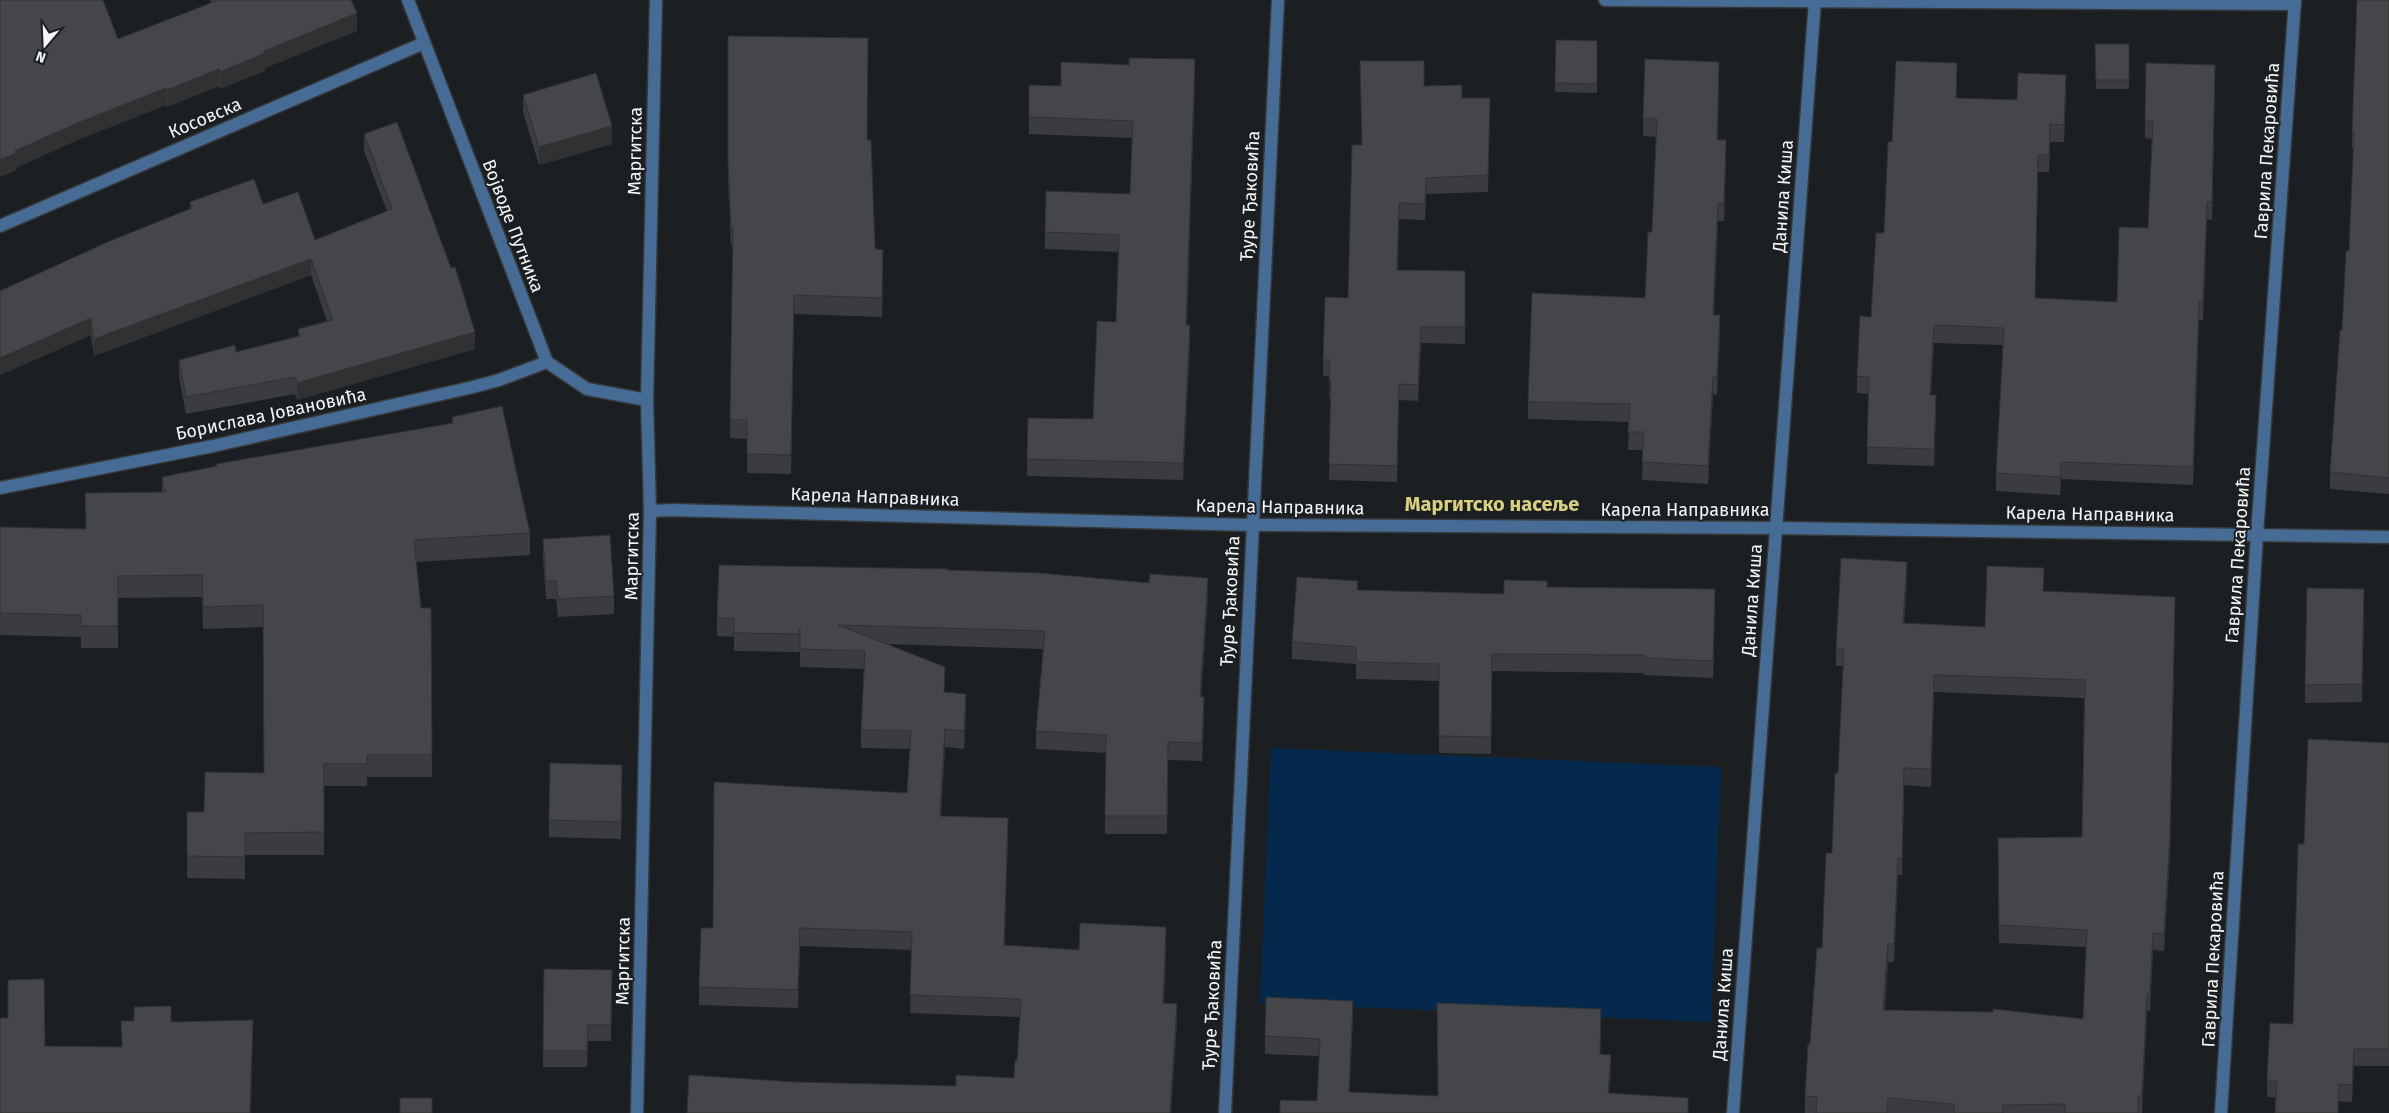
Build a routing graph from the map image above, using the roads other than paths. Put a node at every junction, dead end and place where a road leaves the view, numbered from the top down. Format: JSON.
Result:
{"nodes":[{"id":1,"x":408,"y":0,"type":"edge"},
{"id":2,"x":656,"y":0,"type":"edge"},
{"id":3,"x":1278,"y":0,"type":"edge"},
{"id":4,"x":1604,"y":0,"type":"edge"},
{"id":5,"x":1815,"y":1,"type":"edge"},
{"id":6,"x":2295,"y":2,"type":"edge"},
{"id":7,"x":424,"y":43,"type":"junction"},
{"id":8,"x":0,"y":226,"type":"edge"},
{"id":9,"x":547,"y":362,"type":"junction"},
{"id":10,"x":647,"y":400,"type":"junction"},
{"id":11,"x":0,"y":488,"type":"edge"},
{"id":12,"x":650,"y":511,"type":"junction"},
{"id":13,"x":1251,"y":525,"type":"junction"},
{"id":14,"x":1775,"y":528,"type":"junction"},
{"id":15,"x":2256,"y":534,"type":"junction"},
{"id":16,"x":2389,"y":537,"type":"edge"},
{"id":17,"x":637,"y":1113,"type":"edge"},
{"id":18,"x":1225,"y":1113,"type":"edge"},
{"id":19,"x":1733,"y":1113,"type":"edge"},
{"id":20,"x":2221,"y":1113,"type":"edge"}],
"edges":[{"from":1,"to":7,"type":"street","name":"Војводе Путника"},
{"from":2,"to":10,"type":"street","name":"Маргитска"},
{"from":3,"to":13,"type":"street","name":"Ђуре Ђаковића"},
{"from":4,"to":5,"type":"street"},
{"from":5,"to":6,"type":"street"},
{"from":5,"to":14,"type":"street","name":"Данила Киша"},
{"from":6,"to":15,"type":"street","name":"Гаврила Пекаровића"},
{"from":7,"to":8,"type":"street","name":"Косовска"},
{"from":7,"to":9,"type":"street","name":"Војводе Путника"},
{"from":9,"to":10,"type":"street"},
{"from":9,"to":11,"type":"street","name":"Борислава Јовановића"},
{"from":10,"to":12,"type":"street","name":"Маргитска"},
{"from":12,"to":13,"type":"street","name":"Карела Направника"},
{"from":12,"to":17,"type":"street","name":"Маргитска"},
{"from":13,"to":14,"type":"street","name":"Карела Направника"},
{"from":13,"to":18,"type":"street","name":"Ђуре Ђаковића"},
{"from":14,"to":15,"type":"street","name":"Карела Направника"},
{"from":14,"to":19,"type":"street","name":"Данила Киша"},
{"from":15,"to":16,"type":"street","name":"Карела Направника"},
{"from":15,"to":20,"type":"street","name":"Гаврила Пекаровића"}]}
